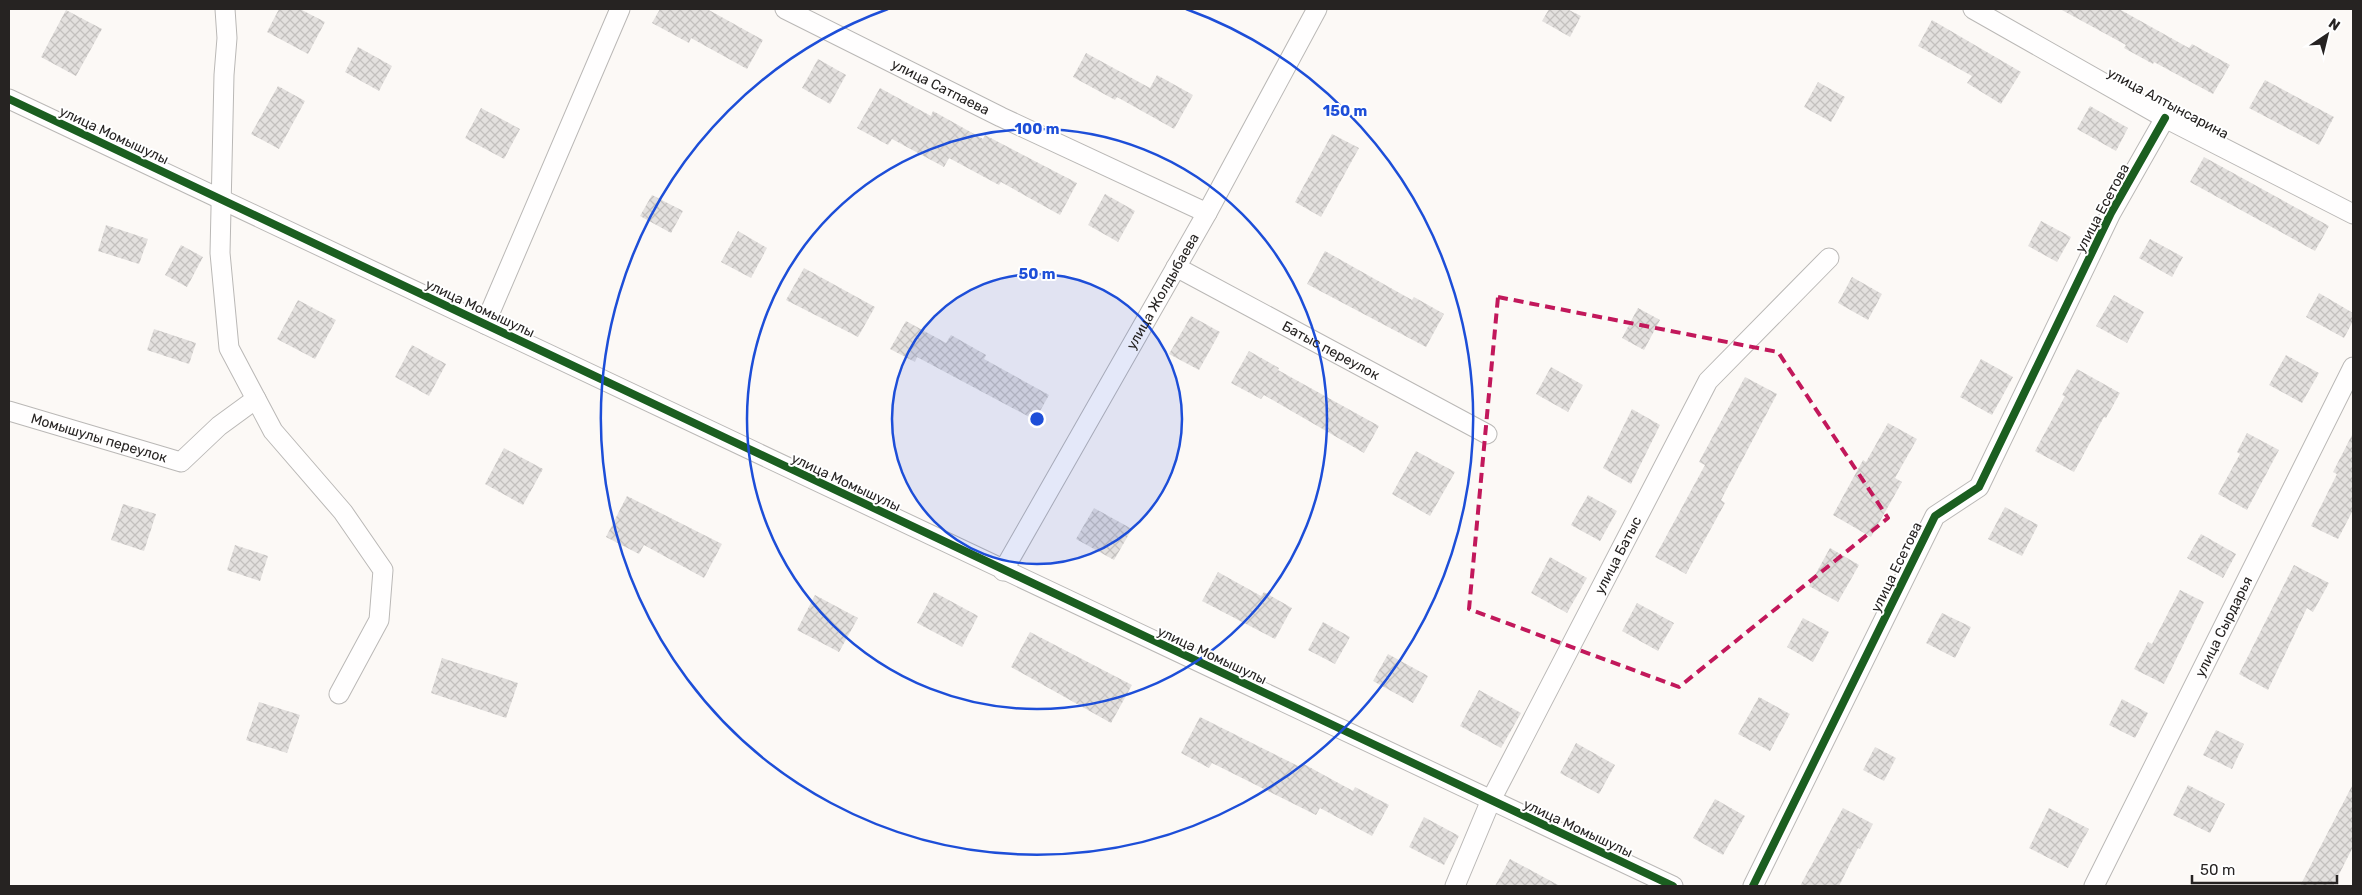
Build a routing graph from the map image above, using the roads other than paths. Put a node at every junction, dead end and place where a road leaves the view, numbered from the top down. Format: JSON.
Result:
{"nodes":[{"id":1,"x":225,"y":9,"type":"edge"},
{"id":2,"x":620,"y":9,"type":"edge"},
{"id":3,"x":784,"y":9,"type":"edge"},
{"id":4,"x":1317,"y":9,"type":"edge"},
{"id":5,"x":1973,"y":9,"type":"edge"},
{"id":6,"x":9,"y":99,"type":"edge"},
{"id":7,"x":2166,"y":118,"type":"junction"},
{"id":8,"x":221,"y":199,"type":"junction"},
{"id":9,"x":1207,"y":213,"type":"junction"},
{"id":10,"x":2353,"y":214,"type":"edge"},
{"id":11,"x":1830,"y":258,"type":"dead end"},
{"id":12,"x":1176,"y":267,"type":"junction"},
{"id":13,"x":484,"y":324,"type":"junction"},
{"id":14,"x":2353,"y":366,"type":"edge"},
{"id":15,"x":256,"y":399,"type":"junction"},
{"id":16,"x":9,"y":411,"type":"edge"},
{"id":17,"x":1487,"y":434,"type":"dead end"},
{"id":18,"x":1003,"y":571,"type":"junction"},
{"id":19,"x":339,"y":694,"type":"dead end"},
{"id":20,"x":1491,"y":800,"type":"junction"},
{"id":21,"x":1455,"y":886,"type":"edge"},
{"id":22,"x":1672,"y":886,"type":"edge"},
{"id":23,"x":1753,"y":886,"type":"edge"},
{"id":24,"x":2094,"y":886,"type":"edge"}],
"edges":[{"from":1,"to":8,"type":"street"},
{"from":2,"to":13,"type":"street"},
{"from":3,"to":9,"type":"street","name":"улица Сатпаева"},
{"from":4,"to":9,"type":"street","name":"улица Жолдыбаева"},
{"from":5,"to":7,"type":"street","name":"улица Алтынсарина"},
{"from":6,"to":8,"type":"street","name":"улица Момышулы"},
{"from":7,"to":10,"type":"street","name":"улица Алтынсарина"},
{"from":7,"to":23,"type":"street","name":"улица Есетова"},
{"from":8,"to":13,"type":"street","name":"улица Момышулы"},
{"from":8,"to":15,"type":"street"},
{"from":9,"to":12,"type":"street","name":"улица Жолдыбаева"},
{"from":11,"to":20,"type":"street","name":"улица Батыс"},
{"from":12,"to":17,"type":"street","name":"Батыс переулок"},
{"from":12,"to":18,"type":"street","name":"улица Жолдыбаева"},
{"from":13,"to":18,"type":"street","name":"улица Момышулы"},
{"from":14,"to":24,"type":"street","name":"улица Сырдарья"},
{"from":15,"to":16,"type":"street","name":"Момышулы переулок"},
{"from":15,"to":19,"type":"street"},
{"from":18,"to":20,"type":"street","name":"улица Момышулы"},
{"from":20,"to":21,"type":"street","name":"улица Батыс"},
{"from":20,"to":22,"type":"street","name":"улица Момышулы"}]}
